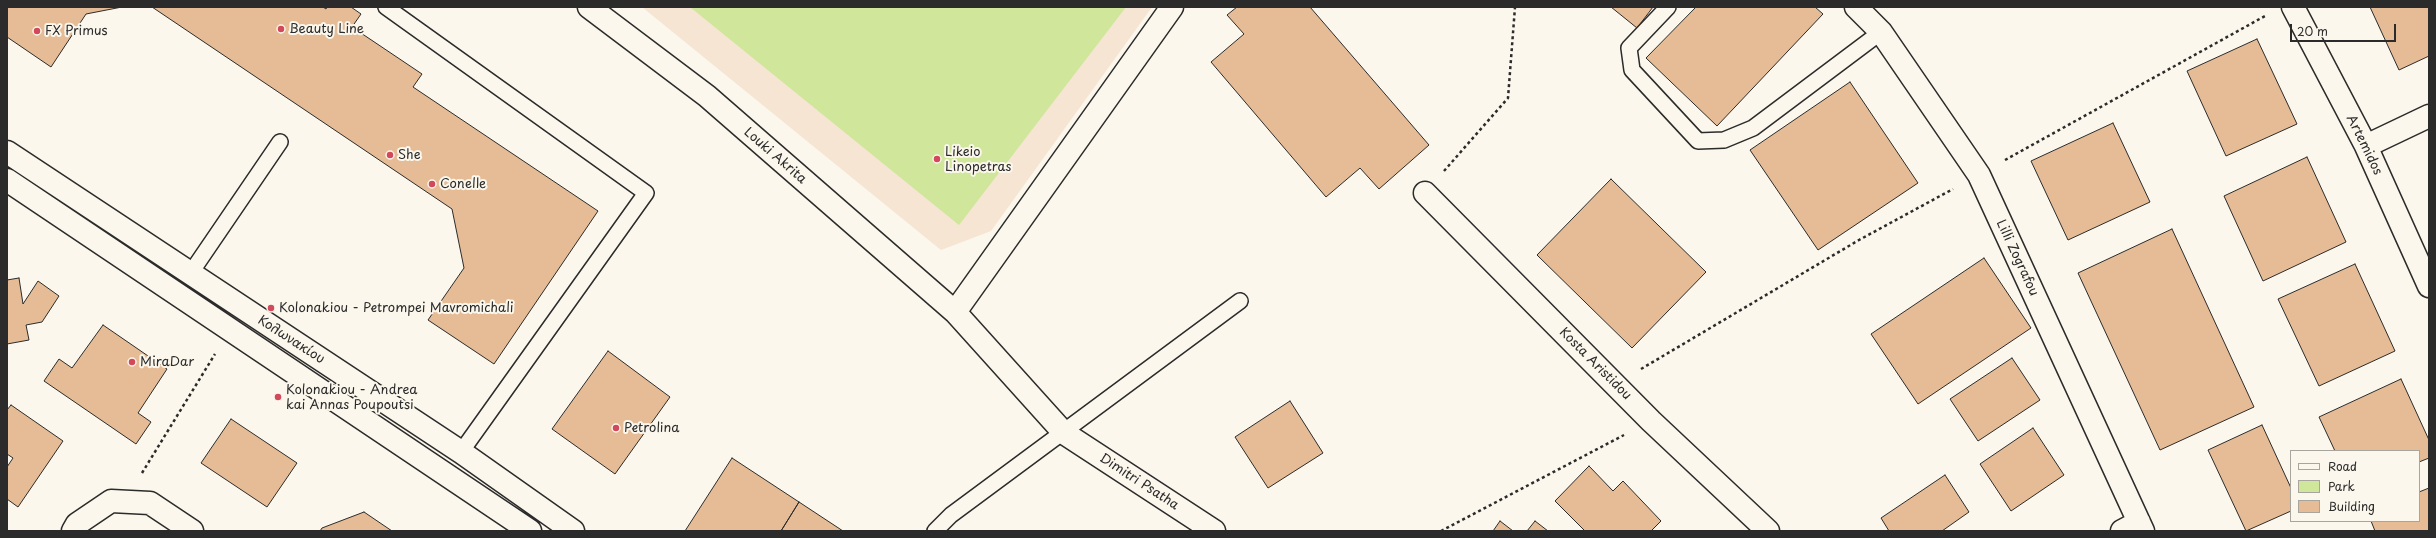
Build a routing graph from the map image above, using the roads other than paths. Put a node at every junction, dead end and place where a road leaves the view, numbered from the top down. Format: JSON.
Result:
{"nodes":[{"id":1,"x":386,"y":7,"type":"edge"},
{"id":2,"x":589,"y":7,"type":"edge"},
{"id":3,"x":1172,"y":7,"type":"edge"},
{"id":4,"x":1668,"y":7,"type":"edge"},
{"id":5,"x":1856,"y":7,"type":"edge"},
{"id":6,"x":2293,"y":7,"type":"edge"},
{"id":7,"x":1881,"y":32,"type":"junction"},
{"id":8,"x":2429,"y":116,"type":"edge"},
{"id":9,"x":280,"y":142,"type":"dead end"},
{"id":10,"x":2366,"y":146,"type":"junction"},
{"id":11,"x":7,"y":152,"type":"edge"},
{"id":12,"x":7,"y":180,"type":"edge"},
{"id":13,"x":1425,"y":193,"type":"road end"},
{"id":14,"x":190,"y":274,"type":"junction"},
{"id":15,"x":2429,"y":286,"type":"edge"},
{"id":16,"x":1240,"y":301,"type":"dead end"},
{"id":17,"x":955,"y":312,"type":"junction"},
{"id":18,"x":1064,"y":433,"type":"junction"},
{"id":19,"x":461,"y":452,"type":"junction"},
{"id":20,"x":2135,"y":528,"type":"edge"},
{"id":21,"x":73,"y":531,"type":"edge"},
{"id":22,"x":192,"y":531,"type":"edge"},
{"id":23,"x":530,"y":531,"type":"edge"},
{"id":24,"x":573,"y":531,"type":"edge"},
{"id":25,"x":935,"y":531,"type":"edge"},
{"id":26,"x":1214,"y":531,"type":"edge"},
{"id":27,"x":1768,"y":531,"type":"edge"}],
"edges":[{"from":1,"to":19,"type":"lane"},
{"from":2,"to":17,"type":"street","name":"Louki Akrita"},
{"from":3,"to":17,"type":"street"},
{"from":4,"to":7,"type":"lane"},
{"from":5,"to":7,"type":"street","name":"Lilli Zografou"},
{"from":6,"to":10,"type":"street","name":"Artemidos"},
{"from":7,"to":20,"type":"street","name":"Lilli Zografou"},
{"from":8,"to":10,"type":"street"},
{"from":9,"to":14,"type":"lane"},
{"from":10,"to":15,"type":"street","name":"Artemidos"},
{"from":11,"to":14,"type":"street","name":"Κολωνακίου"},
{"from":12,"to":23,"type":"street","name":"Κολωνακίου"},
{"from":13,"to":27,"type":"street","name":"Kosta Aristidou"},
{"from":14,"to":19,"type":"street","name":"Κολωνακίου"},
{"from":16,"to":18,"type":"lane"},
{"from":17,"to":18,"type":"street","name":"Louki Akrita"},
{"from":18,"to":25,"type":"lane"},
{"from":18,"to":26,"type":"street","name":"Dimitri Psatha"},
{"from":19,"to":24,"type":"street","name":"Κολωνακίου"},
{"from":21,"to":22,"type":"street"}]}
